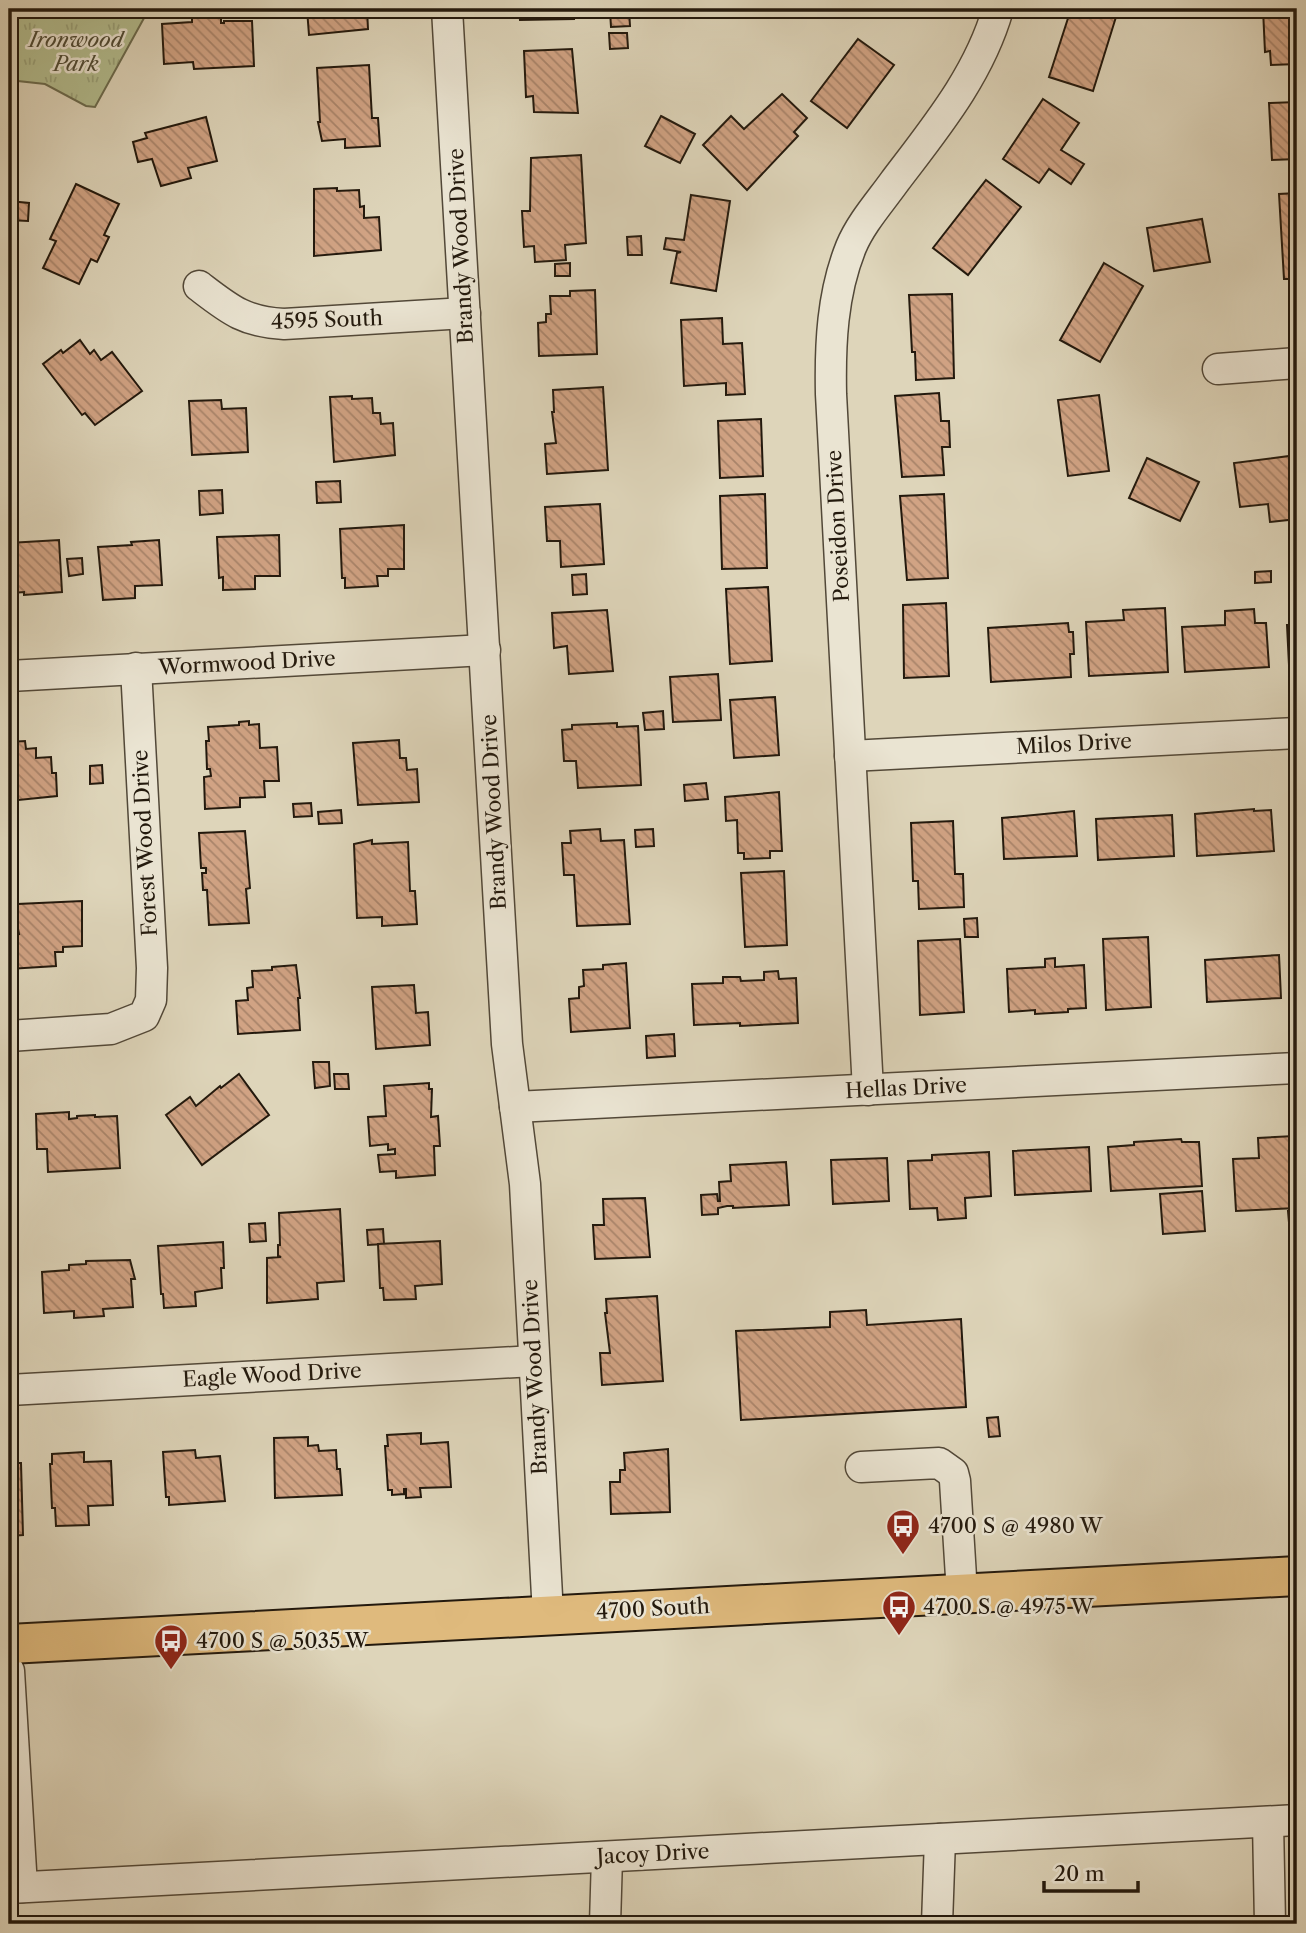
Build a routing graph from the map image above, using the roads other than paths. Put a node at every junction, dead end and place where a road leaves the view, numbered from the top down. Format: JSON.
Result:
{"nodes":[{"id":1,"x":447,"y":9,"type":"edge"},
{"id":2,"x":998,"y":9,"type":"edge"},
{"id":3,"x":199,"y":286,"type":"dead end"},
{"id":4,"x":465,"y":313,"type":"junction"},
{"id":5,"x":1297,"y":363,"type":"edge"},
{"id":6,"x":1218,"y":369,"type":"dead end"},
{"id":7,"x":485,"y":650,"type":"junction"},
{"id":8,"x":136,"y":668,"type":"junction"},
{"id":9,"x":9,"y":676,"type":"edge"},
{"id":10,"x":1297,"y":733,"type":"edge"},
{"id":11,"x":850,"y":756,"type":"junction"},
{"id":12,"x":9,"y":1036,"type":"edge"},
{"id":13,"x":1297,"y":1068,"type":"edge"},
{"id":14,"x":868,"y":1090,"type":"junction"},
{"id":15,"x":515,"y":1108,"type":"junction"},
{"id":16,"x":534,"y":1361,"type":"junction"},
{"id":17,"x":9,"y":1390,"type":"edge"},
{"id":18,"x":861,"y":1467,"type":"dead end"},
{"id":19,"x":1297,"y":1576,"type":"edge"},
{"id":20,"x":962,"y":1593,"type":"junction"},
{"id":21,"x":548,"y":1615,"type":"junction"},
{"id":22,"x":9,"y":1644,"type":"edge"},
{"id":23,"x":9,"y":1671,"type":"edge"},
{"id":24,"x":1283,"y":1821,"type":"edge"},
{"id":25,"x":940,"y":1839,"type":"junction"},
{"id":26,"x":607,"y":1857,"type":"junction"},
{"id":27,"x":15,"y":1887,"type":"edge"},
{"id":28,"x":606,"y":1924,"type":"edge"},
{"id":29,"x":937,"y":1924,"type":"edge"},
{"id":30,"x":1270,"y":1924,"type":"edge"}],
"edges":[{"from":1,"to":4,"type":"street","name":"Brandy Wood Drive"},
{"from":2,"to":11,"type":"street","name":"Poseidon Drive"},
{"from":3,"to":4,"type":"street","name":"4595 South"},
{"from":4,"to":7,"type":"street","name":"Brandy Wood Drive"},
{"from":5,"to":6,"type":"street"},
{"from":7,"to":8,"type":"street","name":"Wormwood Drive"},
{"from":7,"to":15,"type":"street","name":"Brandy Wood Drive"},
{"from":8,"to":9,"type":"street","name":"Wormwood Drive"},
{"from":8,"to":12,"type":"street","name":"Forest Wood Drive"},
{"from":10,"to":11,"type":"street","name":"Milos Drive"},
{"from":11,"to":14,"type":"street","name":"Poseidon Drive"},
{"from":13,"to":14,"type":"street","name":"Hellas Drive"},
{"from":14,"to":15,"type":"street","name":"Hellas Drive"},
{"from":15,"to":16,"type":"street","name":"Brandy Wood Drive"},
{"from":16,"to":17,"type":"street","name":"Eagle Wood Drive"},
{"from":16,"to":21,"type":"street","name":"Brandy Wood Drive"},
{"from":18,"to":20,"type":"street"},
{"from":19,"to":20,"type":"main road","name":"4700 South"},
{"from":20,"to":21,"type":"main road","name":"4700 South"},
{"from":21,"to":22,"type":"main road","name":"4700 South"},
{"from":23,"to":27,"type":"street"},
{"from":24,"to":25,"type":"street","name":"Jacoy Drive"},
{"from":24,"to":30,"type":"street"},
{"from":25,"to":26,"type":"street","name":"Jacoy Drive"},
{"from":25,"to":29,"type":"street"},
{"from":26,"to":27,"type":"street","name":"Jacoy Drive"},
{"from":26,"to":28,"type":"street"}]}
